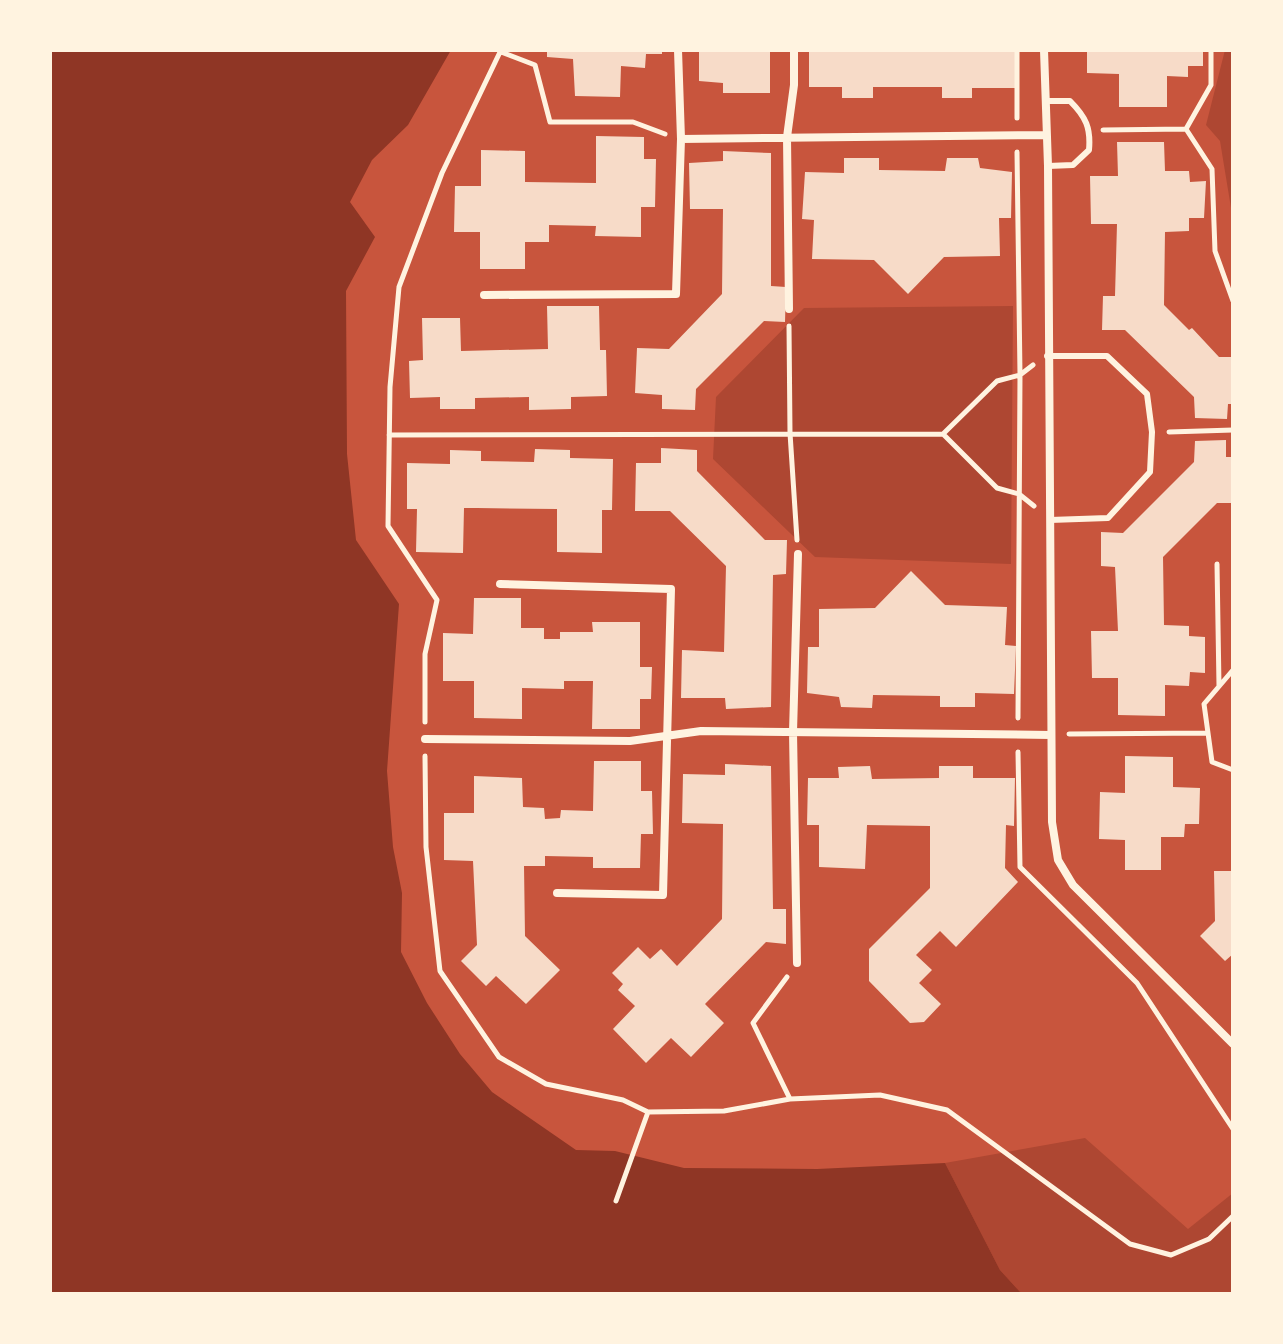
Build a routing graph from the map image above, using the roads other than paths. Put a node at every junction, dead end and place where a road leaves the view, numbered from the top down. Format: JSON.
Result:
{"nodes":[{"id":1,"x":678,"y":50,"type":"edge"},
{"id":2,"x":794,"y":50,"type":"edge"},
{"id":3,"x":1044,"y":50,"type":"edge"},
{"id":4,"x":1046,"y":101,"type":"junction"},
{"id":5,"x":1046,"y":135,"type":"junction"},
{"id":6,"x":787,"y":137,"type":"junction"},
{"id":7,"x":681,"y":139,"type":"junction"},
{"id":8,"x":1048,"y":166,"type":"junction"},
{"id":9,"x":484,"y":295,"type":"dead end"},
{"id":10,"x":789,"y":309,"type":"road end"},
{"id":11,"x":1047,"y":356,"type":"junction"},
{"id":12,"x":1050,"y":520,"type":"junction"},
{"id":13,"x":798,"y":554,"type":"road end"},
{"id":14,"x":500,"y":584,"type":"dead end"},
{"id":15,"x":793,"y":732,"type":"junction"},
{"id":16,"x":1051,"y":735,"type":"junction"},
{"id":17,"x":667,"y":736,"type":"junction"},
{"id":18,"x":425,"y":739,"type":"road end"},
{"id":19,"x":557,"y":893,"type":"dead end"},
{"id":20,"x":797,"y":963,"type":"road end"},
{"id":21,"x":1233,"y":1044,"type":"edge"}],
"edges":[{"from":1,"to":7,"type":"street"},
{"from":2,"to":6,"type":"street"},
{"from":3,"to":4,"type":"street"},
{"from":4,"to":5,"type":"street"},
{"from":4,"to":8,"type":"lane"},
{"from":5,"to":6,"type":"street"},
{"from":5,"to":8,"type":"street"},
{"from":6,"to":7,"type":"street"},
{"from":6,"to":10,"type":"street"},
{"from":7,"to":9,"type":"street"},
{"from":8,"to":11,"type":"street"},
{"from":11,"to":12,"type":"street"},
{"from":11,"to":12,"type":"lane"},
{"from":12,"to":16,"type":"street"},
{"from":13,"to":15,"type":"street"},
{"from":14,"to":17,"type":"street"},
{"from":15,"to":16,"type":"street"},
{"from":15,"to":17,"type":"street"},
{"from":15,"to":20,"type":"street"},
{"from":16,"to":21,"type":"street"},
{"from":17,"to":18,"type":"street"},
{"from":17,"to":19,"type":"street"}]}
